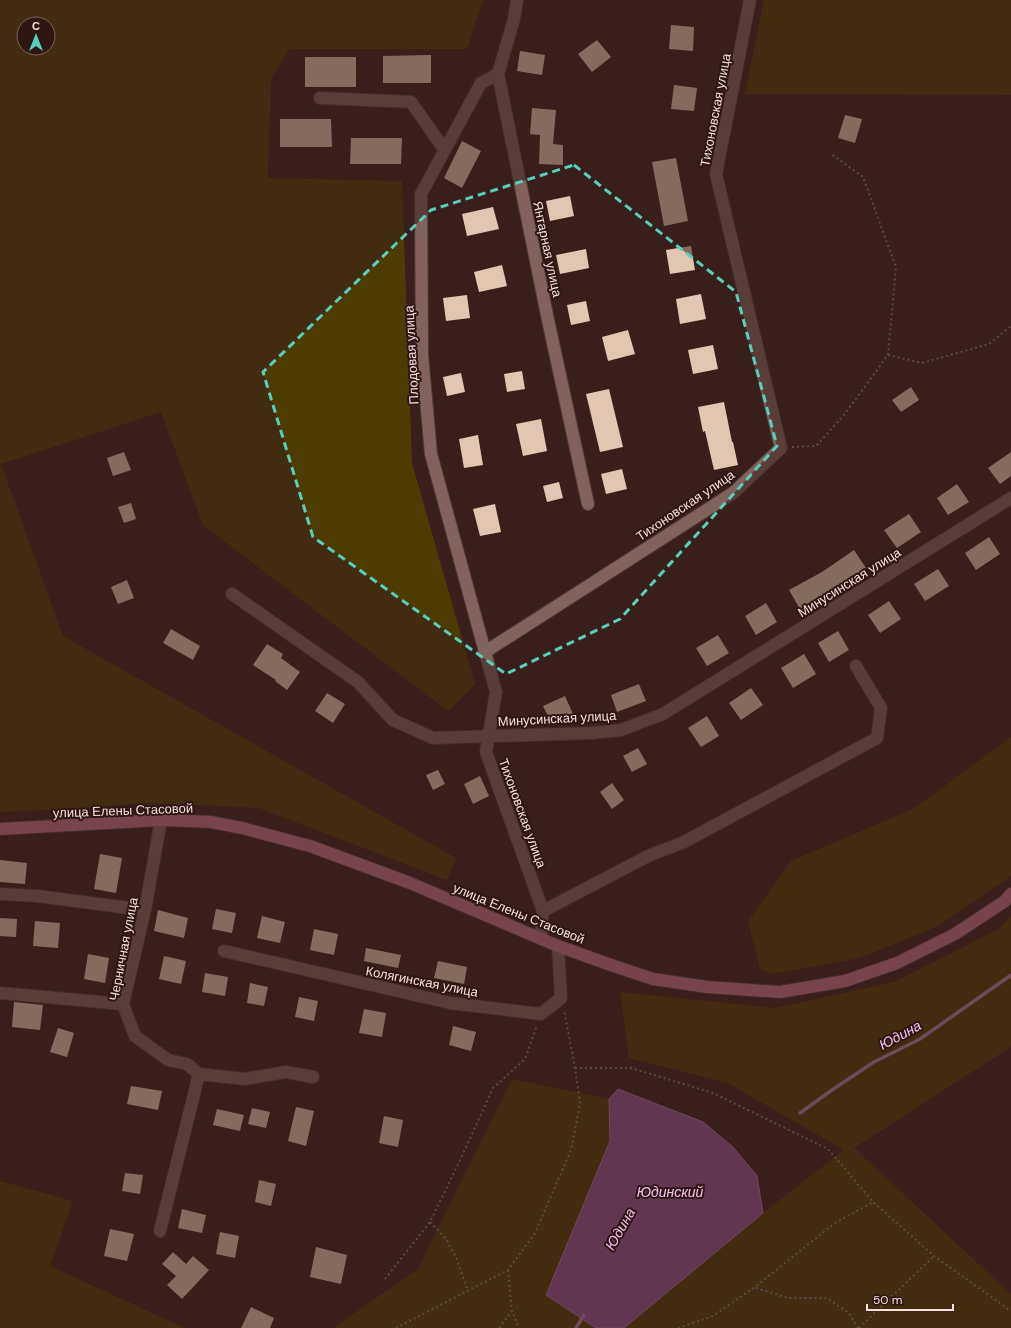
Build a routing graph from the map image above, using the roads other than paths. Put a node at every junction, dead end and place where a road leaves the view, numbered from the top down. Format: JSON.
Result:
{"nodes":[{"id":1,"x":516,"y":0,"type":"edge"},
{"id":2,"x":750,"y":0,"type":"edge"},
{"id":3,"x":498,"y":74,"type":"junction"},
{"id":4,"x":320,"y":98,"type":"dead end"},
{"id":5,"x":444,"y":149,"type":"junction"},
{"id":6,"x":1011,"y":498,"type":"edge"},
{"id":7,"x":588,"y":504,"type":"dead end"},
{"id":8,"x":232,"y":594,"type":"dead end"},
{"id":9,"x":485,"y":652,"type":"junction"},
{"id":10,"x":856,"y":666,"type":"dead end"},
{"id":11,"x":490,"y":736,"type":"junction"},
{"id":12,"x":161,"y":820,"type":"junction"},
{"id":13,"x":0,"y":829,"type":"edge"},
{"id":14,"x":0,"y":894,"type":"edge"},
{"id":15,"x":1011,"y":894,"type":"edge"},
{"id":16,"x":145,"y":910,"type":"junction"},
{"id":17,"x":543,"y":910,"type":"junction"},
{"id":18,"x":541,"y":938,"type":"junction"},
{"id":19,"x":558,"y":946,"type":"junction"},
{"id":20,"x":224,"y":951,"type":"dead end"},
{"id":21,"x":0,"y":993,"type":"edge"},
{"id":22,"x":123,"y":1004,"type":"junction"},
{"id":23,"x":199,"y":1074,"type":"junction"},
{"id":24,"x":312,"y":1077,"type":"dead end"},
{"id":25,"x":160,"y":1231,"type":"dead end"}],
"edges":[{"from":1,"to":3,"type":"street","name":"Янтарная улица"},
{"from":2,"to":9,"type":"street","name":"Тихоновская улица"},
{"from":3,"to":5,"type":"street","name":"Плодовая улица"},
{"from":3,"to":7,"type":"street","name":"Янтарная улица"},
{"from":4,"to":5,"type":"street"},
{"from":5,"to":9,"type":"street","name":"Плодовая улица"},
{"from":6,"to":11,"type":"street","name":"Минусинская улица"},
{"from":8,"to":11,"type":"street","name":"Минусинская улица"},
{"from":9,"to":11,"type":"street","name":"Тихоновская улица"},
{"from":10,"to":17,"type":"street"},
{"from":11,"to":17,"type":"street","name":"Тихоновская улица"},
{"from":12,"to":13,"type":"main road","name":"улица Елены Стасовой"},
{"from":12,"to":16,"type":"street","name":"Черничная улица"},
{"from":12,"to":18,"type":"main road","name":"улица Елены Стасовой"},
{"from":14,"to":16,"type":"street"},
{"from":15,"to":19,"type":"main road","name":"улица Елены Стасовой"},
{"from":16,"to":22,"type":"street","name":"Черничная улица"},
{"from":17,"to":18,"type":"street","name":"Тихоновская улица"},
{"from":18,"to":19,"type":"main road","name":"улица Елены Стасовой"},
{"from":19,"to":20,"type":"street","name":"Колягинская улица"},
{"from":21,"to":22,"type":"street"},
{"from":22,"to":23,"type":"street","name":"Черничная улица"},
{"from":23,"to":24,"type":"street"},
{"from":23,"to":25,"type":"street"}]}
